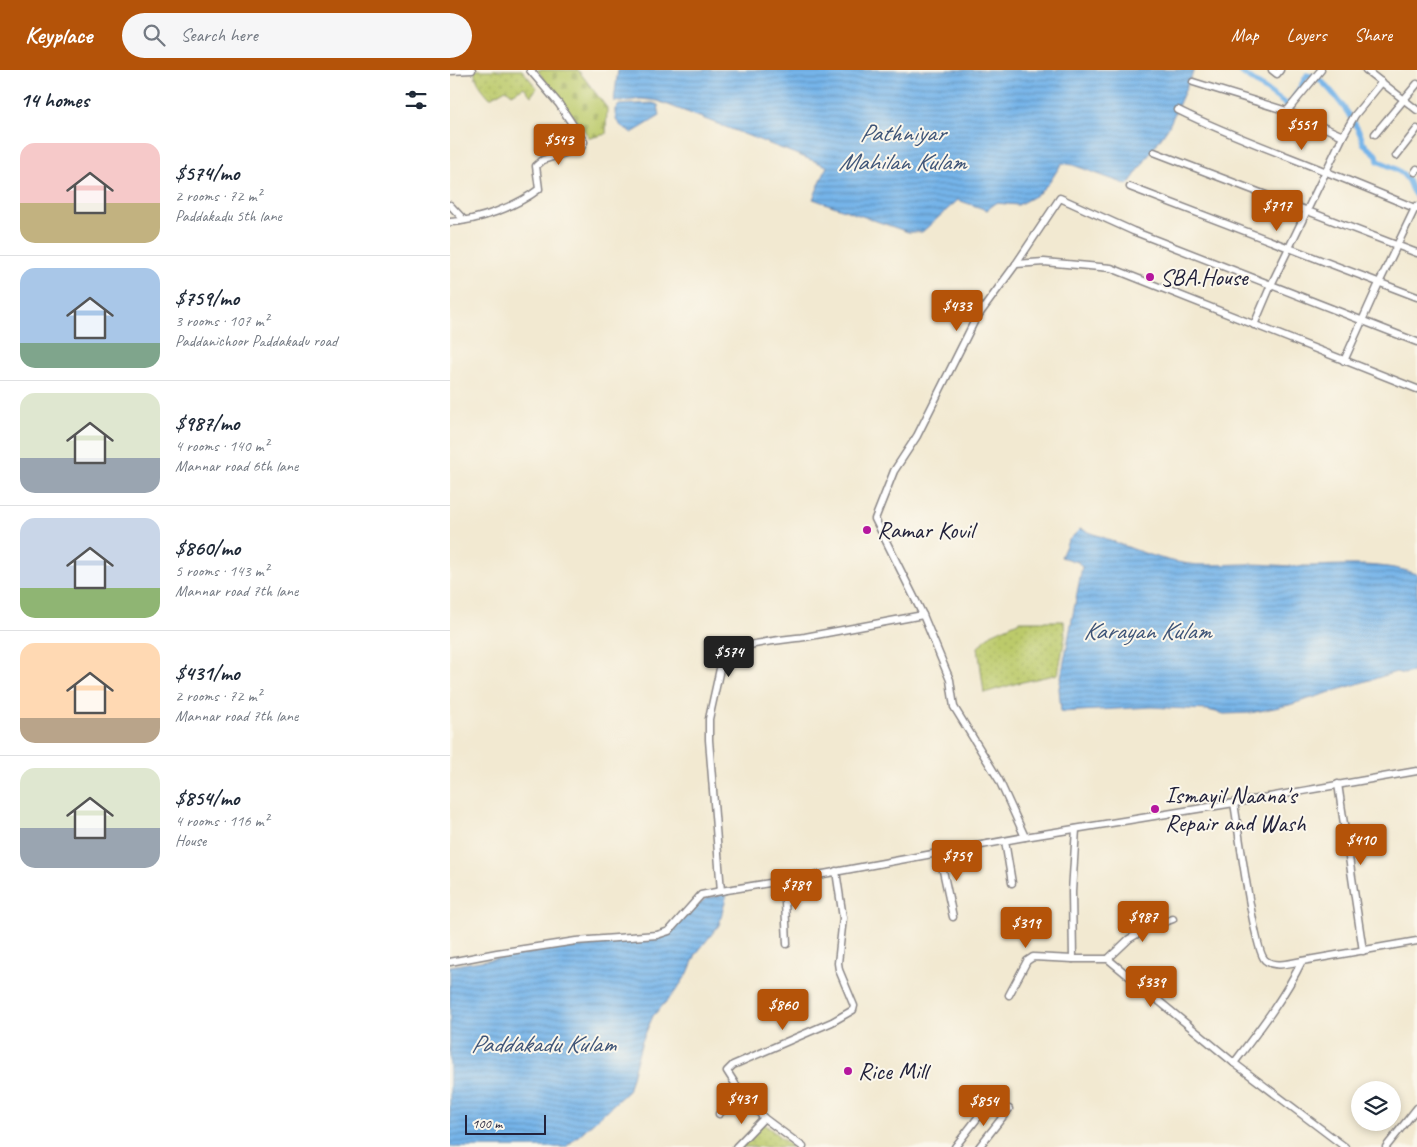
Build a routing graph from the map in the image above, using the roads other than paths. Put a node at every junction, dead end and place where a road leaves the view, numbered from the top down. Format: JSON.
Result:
{"nodes":[{"id":1,"x":472,"y":70,"type":"edge"},
{"id":2,"x":530,"y":70,"type":"edge"},
{"id":3,"x":1272,"y":70,"type":"edge"},
{"id":4,"x":1280,"y":70,"type":"edge"},
{"id":5,"x":1321,"y":70,"type":"edge"},
{"id":6,"x":1366,"y":70,"type":"edge"},
{"id":7,"x":450,"y":71,"type":"edge"},
{"id":8,"x":1193,"y":82,"type":"dead end"},
{"id":9,"x":1382,"y":82,"type":"junction"},
{"id":10,"x":1417,"y":84,"type":"edge"},
{"id":11,"x":1405,"y":100,"type":"junction"},
{"id":12,"x":1178,"y":110,"type":"dead end"},
{"id":13,"x":1417,"y":110,"type":"edge"},
{"id":14,"x":1287,"y":111,"type":"junction"},
{"id":15,"x":1417,"y":129,"type":"edge"},
{"id":16,"x":1375,"y":134,"type":"dead end"},
{"id":17,"x":1344,"y":136,"type":"junction"},
{"id":18,"x":1154,"y":152,"type":"dead end"},
{"id":19,"x":1396,"y":156,"type":"dead end"},
{"id":20,"x":1326,"y":171,"type":"junction"},
{"id":21,"x":1130,"y":187,"type":"dead end"},
{"id":22,"x":450,"y":205,"type":"edge"},
{"id":23,"x":1416,"y":207,"type":"edge"},
{"id":24,"x":1307,"y":211,"type":"junction"},
{"id":25,"x":464,"y":220,"type":"junction"},
{"id":26,"x":450,"y":222,"type":"edge"},
{"id":27,"x":1397,"y":245,"type":"junction"},
{"id":28,"x":1290,"y":248,"type":"junction"},
{"id":29,"x":1417,"y":253,"type":"edge"},
{"id":30,"x":1016,"y":264,"type":"junction"},
{"id":31,"x":1378,"y":283,"type":"junction"},
{"id":32,"x":1271,"y":284,"type":"junction"},
{"id":33,"x":1417,"y":297,"type":"edge"},
{"id":34,"x":1362,"y":321,"type":"junction"},
{"id":35,"x":1254,"y":325,"type":"junction"},
{"id":36,"x":1417,"y":342,"type":"edge"},
{"id":37,"x":1344,"y":362,"type":"junction"},
{"id":38,"x":1417,"y":389,"type":"edge"},
{"id":39,"x":923,"y":615,"type":"junction"},
{"id":40,"x":1417,"y":771,"type":"edge"},
{"id":41,"x":1338,"y":784,"type":"junction"},
{"id":42,"x":1234,"y":803,"type":"junction"},
{"id":43,"x":1076,"y":829,"type":"junction"},
{"id":44,"x":1025,"y":837,"type":"junction"},
{"id":45,"x":1004,"y":841,"type":"junction"},
{"id":46,"x":940,"y":852,"type":"junction"},
{"id":47,"x":836,"y":871,"type":"junction"},
{"id":48,"x":784,"y":880,"type":"junction"},
{"id":49,"x":1012,"y":883,"type":"dead end"},
{"id":50,"x":721,"y":891,"type":"junction"},
{"id":51,"x":953,"y":917,"type":"dead end"},
{"id":52,"x":1173,"y":920,"type":"dead end"},
{"id":53,"x":1417,"y":941,"type":"edge"},
{"id":54,"x":787,"y":944,"type":"dead end"},
{"id":55,"x":1363,"y":951,"type":"junction"},
{"id":56,"x":1073,"y":959,"type":"junction"},
{"id":57,"x":1108,"y":959,"type":"junction"},
{"id":58,"x":1302,"y":961,"type":"junction"},
{"id":59,"x":450,"y":962,"type":"edge"},
{"id":60,"x":1009,"y":995,"type":"dead end"},
{"id":61,"x":1234,"y":1063,"type":"junction"},
{"id":62,"x":741,"y":1093,"type":"junction"},
{"id":63,"x":996,"y":1094,"type":"dead end"},
{"id":64,"x":1009,"y":1108,"type":"dead end"},
{"id":65,"x":1417,"y":1108,"type":"edge"},
{"id":66,"x":719,"y":1114,"type":"dead end"},
{"id":67,"x":764,"y":1118,"type":"junction"},
{"id":68,"x":736,"y":1147,"type":"edge"},
{"id":69,"x":803,"y":1147,"type":"edge"},
{"id":70,"x":955,"y":1147,"type":"edge"},
{"id":71,"x":978,"y":1147,"type":"edge"},
{"id":72,"x":1345,"y":1147,"type":"edge"},
{"id":73,"x":1386,"y":1147,"type":"edge"}],
"edges":[{"from":1,"to":7,"type":"street"},
{"from":2,"to":25,"type":"street"},
{"from":3,"to":4,"type":"street"},
{"from":5,"to":14,"type":"street"},
{"from":6,"to":9,"type":"street"},
{"from":8,"to":14,"type":"street"},
{"from":9,"to":11,"type":"street"},
{"from":9,"to":17,"type":"street"},
{"from":10,"to":11,"type":"street"},
{"from":11,"to":13,"type":"street"},
{"from":11,"to":16,"type":"street"},
{"from":12,"to":20,"type":"street"},
{"from":14,"to":17,"type":"street"},
{"from":15,"to":19,"type":"street"},
{"from":17,"to":20,"type":"street"},
{"from":18,"to":24,"type":"street"},
{"from":20,"to":23,"type":"street"},
{"from":20,"to":24,"type":"street"},
{"from":21,"to":28,"type":"street"},
{"from":22,"to":25,"type":"street"},
{"from":23,"to":27,"type":"street"},
{"from":24,"to":27,"type":"street"},
{"from":24,"to":28,"type":"street"},
{"from":25,"to":26,"type":"street"},
{"from":27,"to":29,"type":"street"},
{"from":27,"to":31,"type":"street"},
{"from":28,"to":31,"type":"street"},
{"from":28,"to":32,"type":"street"},
{"from":30,"to":32,"type":"street"},
{"from":30,"to":35,"type":"street"},
{"from":30,"to":39,"type":"street"},
{"from":31,"to":33,"type":"street"},
{"from":31,"to":34,"type":"street"},
{"from":32,"to":34,"type":"street"},
{"from":32,"to":35,"type":"street"},
{"from":34,"to":36,"type":"street"},
{"from":34,"to":37,"type":"street"},
{"from":35,"to":37,"type":"street"},
{"from":37,"to":38,"type":"street"},
{"from":39,"to":44,"type":"street"},
{"from":39,"to":50,"type":"street"},
{"from":40,"to":41,"type":"street"},
{"from":41,"to":42,"type":"street"},
{"from":41,"to":55,"type":"street"},
{"from":42,"to":43,"type":"street"},
{"from":42,"to":58,"type":"street"},
{"from":43,"to":44,"type":"street"},
{"from":43,"to":56,"type":"street"},
{"from":44,"to":45,"type":"street"},
{"from":45,"to":46,"type":"street"},
{"from":45,"to":49,"type":"street"},
{"from":46,"to":47,"type":"street"},
{"from":46,"to":51,"type":"street"},
{"from":47,"to":48,"type":"street"},
{"from":47,"to":62,"type":"street"},
{"from":48,"to":50,"type":"street"},
{"from":48,"to":54,"type":"street"},
{"from":50,"to":59,"type":"street"},
{"from":52,"to":57,"type":"street"},
{"from":53,"to":55,"type":"street"},
{"from":55,"to":58,"type":"street"},
{"from":56,"to":57,"type":"street"},
{"from":56,"to":60,"type":"street"},
{"from":57,"to":61,"type":"street"},
{"from":58,"to":61,"type":"street"},
{"from":61,"to":72,"type":"street"},
{"from":62,"to":66,"type":"street"},
{"from":62,"to":67,"type":"street"},
{"from":63,"to":70,"type":"street"},
{"from":64,"to":71,"type":"street"},
{"from":65,"to":73,"type":"street"},
{"from":67,"to":68,"type":"street"},
{"from":67,"to":69,"type":"street"}]}
